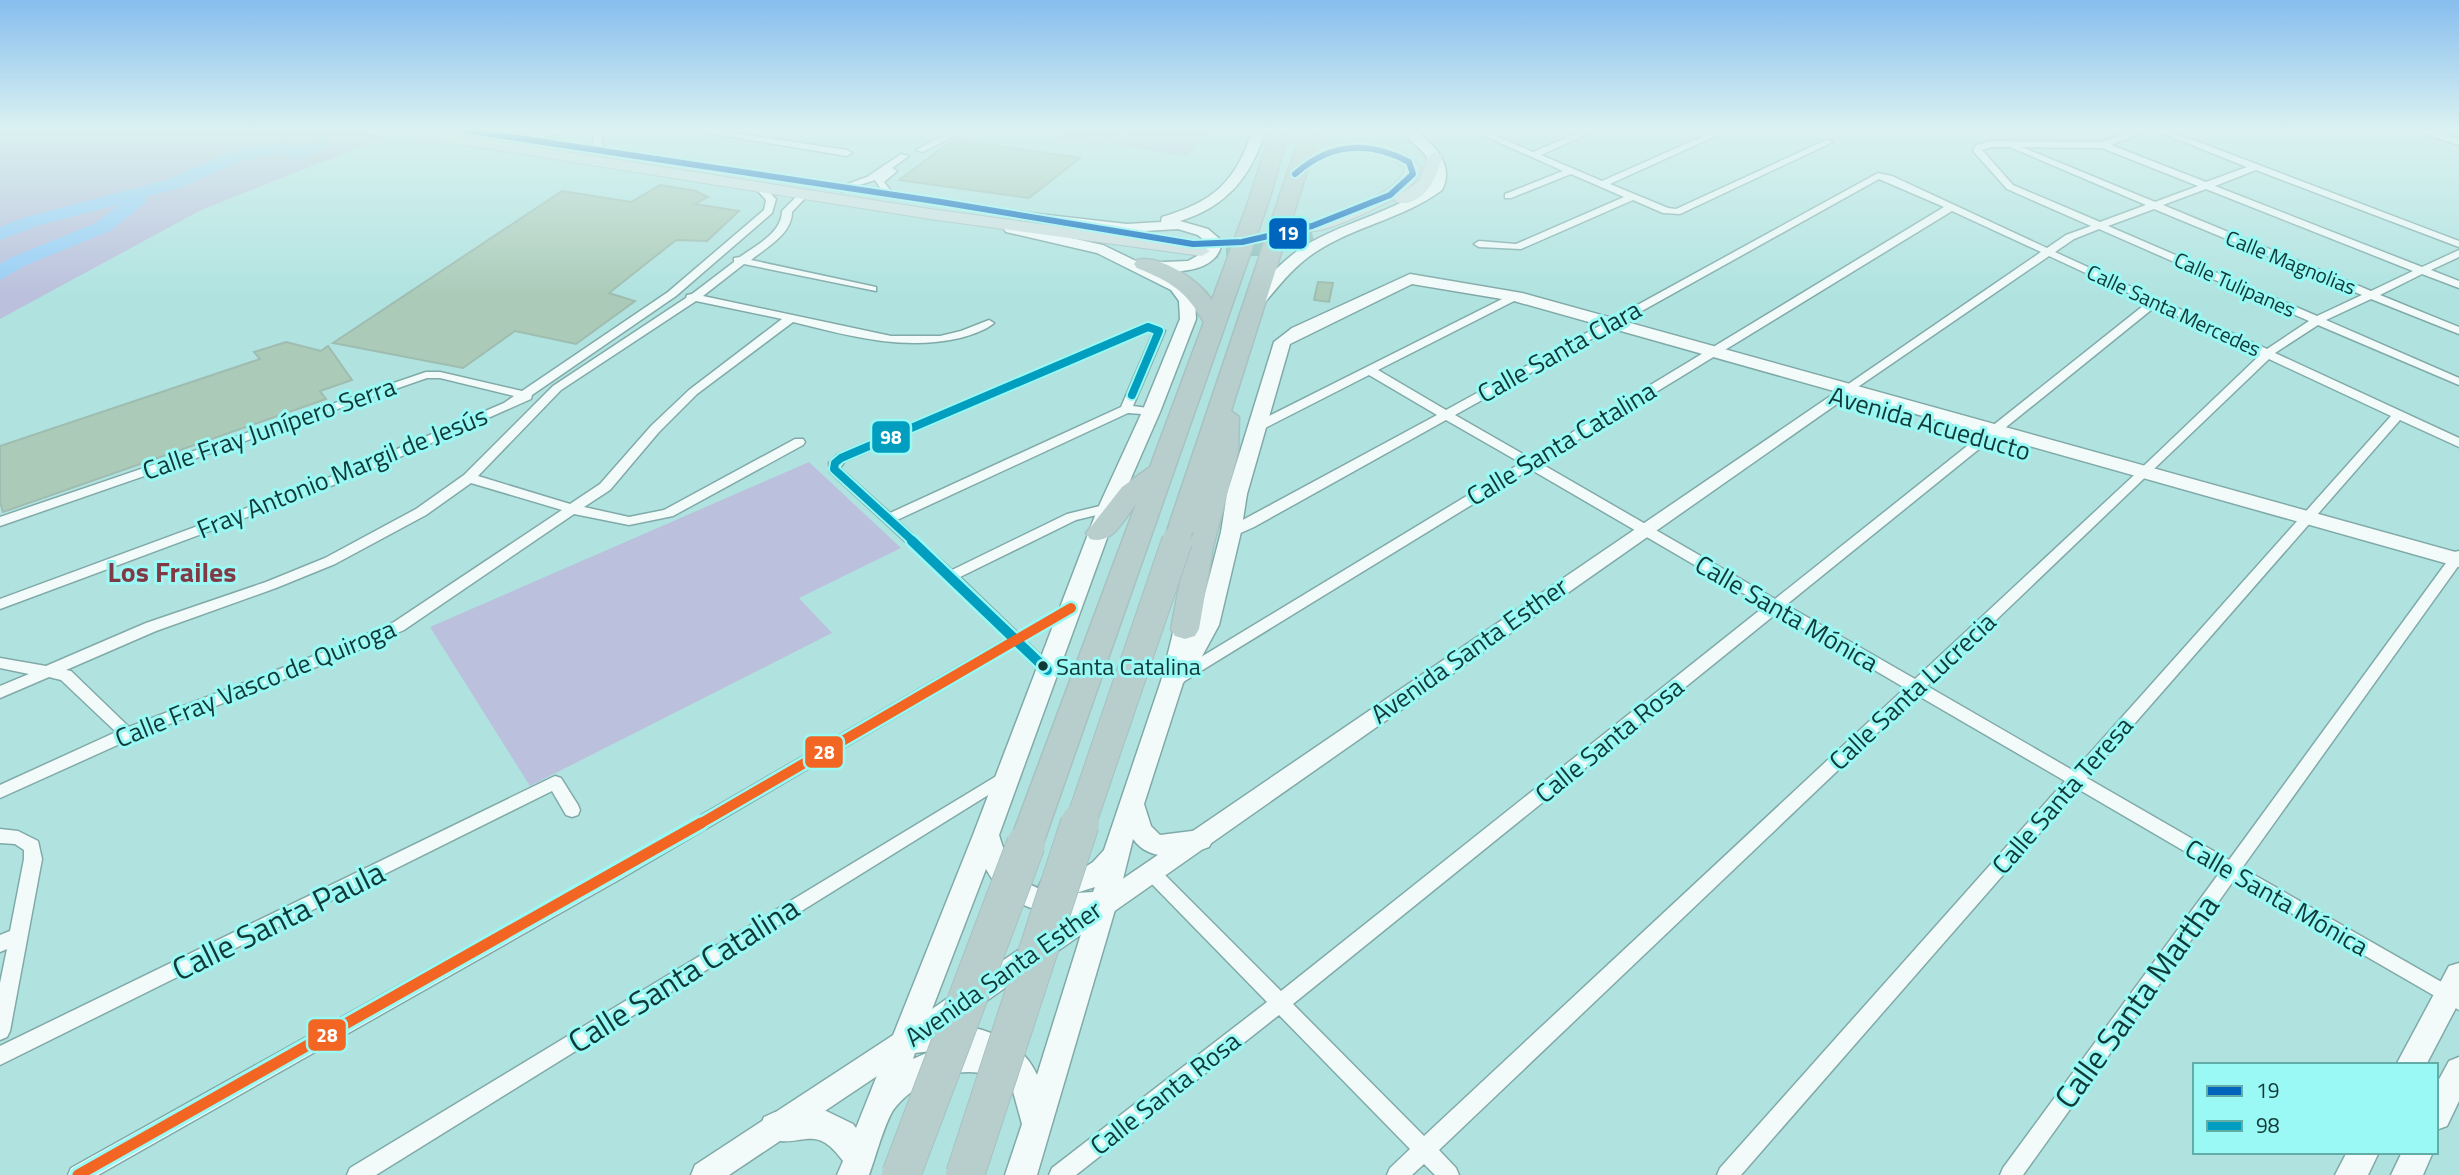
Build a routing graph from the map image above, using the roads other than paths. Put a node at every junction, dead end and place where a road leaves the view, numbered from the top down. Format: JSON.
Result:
{"nodes":[{"id":1,"x":747,"y":185,"type":"edge"},
{"id":2,"x":821,"y":185,"type":"edge"},
{"id":3,"x":854,"y":185,"type":"edge"},
{"id":4,"x":880,"y":185,"type":"edge"},
{"id":5,"x":1232,"y":185,"type":"edge"},
{"id":6,"x":1263,"y":185,"type":"edge"},
{"id":7,"x":1292,"y":185,"type":"edge"},
{"id":8,"x":1404,"y":185,"type":"edge"},
{"id":9,"x":1425,"y":185,"type":"edge"},
{"id":10,"x":1436,"y":185,"type":"edge"},
{"id":11,"x":1536,"y":185,"type":"edge"},
{"id":12,"x":1604,"y":185,"type":"edge"},
{"id":13,"x":1736,"y":185,"type":"edge"},
{"id":14,"x":1858,"y":185,"type":"edge"},
{"id":15,"x":1904,"y":185,"type":"edge"},
{"id":16,"x":2008,"y":185,"type":"edge"},
{"id":17,"x":2105,"y":185,"type":"edge"},
{"id":18,"x":2206,"y":185,"type":"joint"},
{"id":19,"x":2303,"y":185,"type":"edge"},
{"id":20,"x":759,"y":187,"type":"junction"},
{"id":21,"x":841,"y":188,"type":"junction"},
{"id":22,"x":804,"y":194,"type":"junction"},
{"id":23,"x":889,"y":195,"type":"junction"},
{"id":24,"x":1508,"y":196,"type":"dead end"},
{"id":25,"x":1632,"y":197,"type":"junction"},
{"id":26,"x":2154,"y":205,"type":"junction"},
{"id":27,"x":1951,"y":207,"type":"junction"},
{"id":28,"x":930,"y":214,"type":"junction"},
{"id":29,"x":1011,"y":215,"type":"junction"},
{"id":30,"x":1099,"y":225,"type":"junction"},
{"id":31,"x":2101,"y":226,"type":"junction"},
{"id":32,"x":1479,"y":244,"type":"dead end"},
{"id":33,"x":2459,"y":244,"type":"edge"},
{"id":34,"x":1098,"y":248,"type":"junction"},
{"id":35,"x":2048,"y":252,"type":"junction"},
{"id":36,"x":2459,"y":253,"type":"edge"},
{"id":37,"x":715,"y":257,"type":"junction"},
{"id":38,"x":742,"y":261,"type":"junction"},
{"id":39,"x":1143,"y":264,"type":"junction"},
{"id":40,"x":2423,"y":271,"type":"junction"},
{"id":41,"x":2459,"y":285,"type":"edge"},
{"id":42,"x":872,"y":289,"type":"dead end"},
{"id":43,"x":672,"y":294,"type":"junction"},
{"id":44,"x":2371,"y":295,"type":"junction"},
{"id":45,"x":695,"y":297,"type":"junction"},
{"id":46,"x":1510,"y":299,"type":"junction"},
{"id":47,"x":2155,"y":302,"type":"junction"},
{"id":48,"x":1255,"y":304,"type":"junction"},
{"id":49,"x":792,"y":318,"type":"junction"},
{"id":50,"x":2318,"y":320,"type":"junction"},
{"id":51,"x":1214,"y":321,"type":"junction"},
{"id":52,"x":989,"y":323,"type":"dead end"},
{"id":53,"x":1606,"y":326,"type":"junction"},
{"id":54,"x":2459,"y":331,"type":"edge"},
{"id":55,"x":1707,"y":354,"type":"junction"},
{"id":56,"x":2267,"y":354,"type":"junction"},
{"id":57,"x":1369,"y":370,"type":"junction"},
{"id":58,"x":2459,"y":382,"type":"edge"},
{"id":59,"x":1225,"y":393,"type":"junction"},
{"id":60,"x":1842,"y":393,"type":"junction"},
{"id":61,"x":525,"y":396,"type":"junction"},
{"id":62,"x":542,"y":401,"type":"junction"},
{"id":63,"x":1126,"y":409,"type":"junction"},
{"id":64,"x":1151,"y":412,"type":"junction"},
{"id":65,"x":1444,"y":415,"type":"junction"},
{"id":66,"x":2398,"y":415,"type":"junction"},
{"id":67,"x":1255,"y":428,"type":"junction"},
{"id":68,"x":1990,"y":434,"type":"junction"},
{"id":69,"x":799,"y":442,"type":"dead end"},
{"id":70,"x":2459,"y":443,"type":"edge"},
{"id":71,"x":1527,"y":463,"type":"junction"},
{"id":72,"x":1159,"y":472,"type":"junction"},
{"id":73,"x":2141,"y":477,"type":"junction"},
{"id":74,"x":469,"y":478,"type":"junction"},
{"id":75,"x":1108,"y":508,"type":"junction"},
{"id":76,"x":572,"y":509,"type":"junction"},
{"id":77,"x":888,"y":519,"type":"junction"},
{"id":78,"x":0,"y":522,"type":"edge"},
{"id":79,"x":2303,"y":522,"type":"junction"},
{"id":80,"x":1643,"y":530,"type":"junction"},
{"id":81,"x":1231,"y":532,"type":"junction"},
{"id":82,"x":1099,"y":533,"type":"junction"},
{"id":83,"x":2456,"y":563,"type":"edge"},
{"id":84,"x":951,"y":576,"type":"junction"},
{"id":85,"x":0,"y":604,"type":"edge"},
{"id":86,"x":1776,"y":607,"type":"junction"},
{"id":87,"x":1072,"y":608,"type":"junction"},
{"id":88,"x":1185,"y":629,"type":"joint"},
{"id":89,"x":1016,"y":640,"type":"junction"},
{"id":90,"x":0,"y":663,"type":"edge"},
{"id":91,"x":1047,"y":670,"type":"junction"},
{"id":92,"x":47,"y":671,"type":"junction"},
{"id":93,"x":1172,"y":681,"type":"junction"},
{"id":94,"x":1916,"y":688,"type":"junction"},
{"id":95,"x":0,"y":692,"type":"edge"},
{"id":96,"x":127,"y":734,"type":"junction"},
{"id":97,"x":1009,"y":774,"type":"junction"},
{"id":98,"x":2076,"y":780,"type":"junction"},
{"id":99,"x":0,"y":792,"type":"edge"},
{"id":100,"x":1132,"y":805,"type":"junction"},
{"id":101,"x":572,"y":810,"type":"dead end"},
{"id":102,"x":986,"y":835,"type":"junction"},
{"id":103,"x":0,"y":836,"type":"edge"},
{"id":104,"x":1200,"y":839,"type":"junction"},
{"id":105,"x":1115,"y":855,"type":"junction"},
{"id":106,"x":2231,"y":870,"type":"junction"},
{"id":107,"x":1152,"y":873,"type":"junction"},
{"id":108,"x":1003,"y":877,"type":"junction"},
{"id":109,"x":1104,"y":902,"type":"junction"},
{"id":110,"x":18,"y":936,"type":"junction"},
{"id":111,"x":0,"y":944,"type":"edge"},
{"id":112,"x":2455,"y":991,"type":"edge"},
{"id":113,"x":1279,"y":1004,"type":"junction"},
{"id":114,"x":0,"y":1031,"type":"edge"},
{"id":115,"x":905,"y":1042,"type":"junction"},
{"id":116,"x":0,"y":1056,"type":"edge"},
{"id":117,"x":2412,"y":1063,"type":"edge"},
{"id":118,"x":1019,"y":1071,"type":"junction"},
{"id":119,"x":2459,"y":1071,"type":"edge"},
{"id":120,"x":882,"y":1100,"type":"junction"},
{"id":121,"x":2438,"y":1112,"type":"edge"},
{"id":122,"x":1035,"y":1125,"type":"junction"},
{"id":123,"x":775,"y":1127,"type":"junction"},
{"id":124,"x":1424,"y":1150,"type":"junction"},
{"id":125,"x":2363,"y":1154,"type":"edge"},
{"id":126,"x":2417,"y":1154,"type":"edge"},
{"id":127,"x":856,"y":1166,"type":"edge"},
{"id":128,"x":78,"y":1175,"type":"edge"},
{"id":129,"x":357,"y":1175,"type":"edge"},
{"id":130,"x":705,"y":1175,"type":"edge"},
{"id":131,"x":901,"y":1175,"type":"edge"},
{"id":132,"x":965,"y":1175,"type":"edge"},
{"id":133,"x":1021,"y":1175,"type":"edge"},
{"id":134,"x":1059,"y":1175,"type":"edge"},
{"id":135,"x":1397,"y":1175,"type":"edge"},
{"id":136,"x":1449,"y":1175,"type":"edge"},
{"id":137,"x":1727,"y":1175,"type":"edge"},
{"id":138,"x":2010,"y":1175,"type":"edge"},
{"id":139,"x":2351,"y":1175,"type":"edge"},
{"id":140,"x":2407,"y":1175,"type":"edge"}],
"edges":[{"from":1,"to":20,"type":"main road"},
{"from":2,"to":21,"type":"main road"},
{"from":3,"to":21,"type":"street"},
{"from":4,"to":23,"type":"street"},
{"from":5,"to":30,"type":"main road"},
{"from":6,"to":51,"type":"highway"},
{"from":7,"to":48,"type":"highway"},
{"from":8,"to":9,"type":"main road"},
{"from":10,"to":48,"type":"main road"},
{"from":11,"to":24,"type":"street"},
{"from":12,"to":25,"type":"street"},
{"from":13,"to":25,"type":"street"},
{"from":14,"to":53,"type":"street","name":"Calle Santa Clara"},
{"from":15,"to":27,"type":"street","name":"Calle Santa Mercedes"},
{"from":16,"to":31,"type":"street","name":"Calle Tulipanes"},
{"from":17,"to":26,"type":"street","name":"Calle Magnolias"},
{"from":18,"to":26,"type":"street","name":"Avenida Santa Esther"},
{"from":18,"to":40,"type":"street"},
{"from":19,"to":33,"type":"street"},
{"from":20,"to":22,"type":"main road"},
{"from":20,"to":37,"type":"street","name":"Fray Antonio Margil de Jesús"},
{"from":21,"to":23,"type":"main road"},
{"from":22,"to":28,"type":"main road"},
{"from":22,"to":38,"type":"street"},
{"from":23,"to":29,"type":"main road"},
{"from":25,"to":32,"type":"street"},
{"from":26,"to":31,"type":"street","name":"Avenida Santa Esther"},
{"from":26,"to":44,"type":"street","name":"Calle Magnolias"},
{"from":27,"to":35,"type":"street","name":"Calle Santa Mercedes"},
{"from":27,"to":55,"type":"street","name":"Calle Santa Catalina"},
{"from":28,"to":29,"type":"main road"},
{"from":28,"to":34,"type":"main road"},
{"from":29,"to":30,"type":"main road"},
{"from":30,"to":39,"type":"main road"},
{"from":31,"to":35,"type":"street","name":"Avenida Santa Esther"},
{"from":31,"to":50,"type":"street","name":"Calle Tulipanes"},
{"from":34,"to":39,"type":"main road"},
{"from":34,"to":64,"type":"main road"},
{"from":35,"to":47,"type":"street","name":"Calle Santa Mercedes"},
{"from":35,"to":60,"type":"street","name":"Avenida Santa Esther"},
{"from":36,"to":40,"type":"street","name":"Calle Santa Lucrecia"},
{"from":37,"to":38,"type":"street"},
{"from":37,"to":43,"type":"street","name":"Fray Antonio Margil de Jesús"},
{"from":38,"to":42,"type":"street"},
{"from":38,"to":45,"type":"street"},
{"from":39,"to":51,"type":"highway"},
{"from":40,"to":41,"type":"street"},
{"from":40,"to":44,"type":"street","name":"Calle Santa Lucrecia"},
{"from":43,"to":45,"type":"street"},
{"from":43,"to":61,"type":"street","name":"Fray Antonio Margil de Jesús"},
{"from":44,"to":50,"type":"street","name":"Calle Santa Lucrecia"},
{"from":44,"to":54,"type":"street","name":"Calle Magnolias"},
{"from":45,"to":49,"type":"street"},
{"from":45,"to":62,"type":"street"},
{"from":46,"to":53,"type":"main road","name":"Avenida Acueducto"},
{"from":46,"to":57,"type":"street"},
{"from":46,"to":67,"type":"main road","name":"Avenida Acueducto"},
{"from":47,"to":56,"type":"street","name":"Calle Santa Mercedes"},
{"from":47,"to":68,"type":"street","name":"Calle Santa Rosa"},
{"from":48,"to":59,"type":"highway"},
{"from":49,"to":52,"type":"street"},
{"from":49,"to":76,"type":"street","name":"Calle Fray Vasco de Quiroga"},
{"from":50,"to":56,"type":"street","name":"Calle Santa Lucrecia"},
{"from":50,"to":58,"type":"street","name":"Calle Tulipanes"},
{"from":51,"to":72,"type":"highway"},
{"from":53,"to":55,"type":"main road","name":"Avenida Acueducto"},
{"from":53,"to":65,"type":"street","name":"Calle Santa Clara"},
{"from":55,"to":60,"type":"main road","name":"Avenida Acueducto"},
{"from":55,"to":71,"type":"street","name":"Calle Santa Catalina"},
{"from":56,"to":66,"type":"street","name":"Calle Santa Mercedes"},
{"from":56,"to":73,"type":"street","name":"Calle Santa Lucrecia"},
{"from":57,"to":65,"type":"street","name":"Calle Santa Mónica"},
{"from":57,"to":67,"type":"street"},
{"from":59,"to":88,"type":"highway"},
{"from":59,"to":132,"type":"highway","bridge":true},
{"from":60,"to":68,"type":"main road","name":"Avenida Acueducto"},
{"from":60,"to":80,"type":"street","name":"Avenida Santa Esther"},
{"from":61,"to":62,"type":"street","name":"Calle Fray Junípero Serra"},
{"from":61,"to":78,"type":"street","name":"Calle Fray Junípero Serra"},
{"from":61,"to":85,"type":"street","name":"Fray Antonio Margil de Jesús"},
{"from":62,"to":74,"type":"street"},
{"from":63,"to":64,"type":"street"},
{"from":63,"to":77,"type":"street"},
{"from":63,"to":77,"type":"street"},
{"from":64,"to":75,"type":"main road"},
{"from":65,"to":71,"type":"street","name":"Calle Santa Mónica"},
{"from":65,"to":81,"type":"street","name":"Calle Santa Clara"},
{"from":66,"to":70,"type":"street","name":"Calle Santa Mercedes"},
{"from":66,"to":79,"type":"street","name":"Calle Santa Teresa"},
{"from":67,"to":81,"type":"main road"},
{"from":68,"to":73,"type":"main road","name":"Avenida Acueducto"},
{"from":68,"to":86,"type":"street","name":"Calle Santa Rosa"},
{"from":69,"to":76,"type":"street"},
{"from":71,"to":80,"type":"street","name":"Calle Santa Mónica"},
{"from":71,"to":93,"type":"street","name":"Calle Santa Catalina"},
{"from":72,"to":82,"type":"highway"},
{"from":72,"to":131,"type":"highway","bridge":true},
{"from":73,"to":79,"type":"main road","name":"Avenida Acueducto"},
{"from":73,"to":94,"type":"street","name":"Calle Santa Lucrecia"},
{"from":74,"to":76,"type":"street"},
{"from":74,"to":92,"type":"street"},
{"from":75,"to":82,"type":"main road"},
{"from":75,"to":84,"type":"street"},
{"from":76,"to":96,"type":"street","name":"Calle Fray Vasco de Quiroga"},
{"from":77,"to":84,"type":"street"},
{"from":79,"to":83,"type":"main road","name":"Avenida Acueducto"},
{"from":79,"to":98,"type":"street","name":"Calle Santa Teresa"},
{"from":80,"to":86,"type":"street","name":"Calle Santa Mónica"},
{"from":80,"to":104,"type":"street","name":"Avenida Santa Esther"},
{"from":81,"to":93,"type":"main road"},
{"from":82,"to":87,"type":"main road"},
{"from":83,"to":106,"type":"street","name":"Calle Santa Martha"},
{"from":84,"to":89,"type":"street"},
{"from":86,"to":94,"type":"street","name":"Calle Santa Mónica"},
{"from":86,"to":113,"type":"street","name":"Calle Santa Rosa"},
{"from":87,"to":89,"type":"street"},
{"from":87,"to":91,"type":"main road"},
{"from":88,"to":93,"type":"main road"},
{"from":89,"to":91,"type":"street"},
{"from":89,"to":128,"type":"street"},
{"from":90,"to":92,"type":"street"},
{"from":91,"to":97,"type":"main road"},
{"from":92,"to":95,"type":"street"},
{"from":92,"to":96,"type":"street"},
{"from":93,"to":100,"type":"main road"},
{"from":94,"to":98,"type":"street","name":"Calle Santa Mónica"},
{"from":94,"to":124,"type":"street","name":"Calle Santa Lucrecia"},
{"from":96,"to":99,"type":"street","name":"Calle Fray Vasco de Quiroga"},
{"from":97,"to":102,"type":"main road"},
{"from":97,"to":129,"type":"street","name":"Calle Santa Catalina"},
{"from":98,"to":106,"type":"street","name":"Calle Santa Mónica"},
{"from":98,"to":137,"type":"street","name":"Calle Santa Teresa"},
{"from":100,"to":104,"type":"main road"},
{"from":100,"to":105,"type":"main road"},
{"from":101,"to":116,"type":"street","name":"Calle Santa Paula"},
{"from":102,"to":108,"type":"main road"},
{"from":102,"to":115,"type":"main road"},
{"from":103,"to":110,"type":"street"},
{"from":104,"to":107,"type":"street","name":"Avenida Santa Esther"},
{"from":105,"to":108,"type":"main road"},
{"from":105,"to":109,"type":"main road"},
{"from":106,"to":112,"type":"street","name":"Calle Santa Mónica"},
{"from":106,"to":138,"type":"street","name":"Calle Santa Martha"},
{"from":107,"to":109,"type":"street","name":"Avenida Santa Esther"},
{"from":107,"to":113,"type":"street"},
{"from":108,"to":109,"type":"main road"},
{"from":109,"to":115,"type":"street","name":"Avenida Santa Esther"},
{"from":109,"to":122,"type":"main road"},
{"from":110,"to":111,"type":"street"},
{"from":110,"to":114,"type":"street"},
{"from":112,"to":117,"type":"main road"},
{"from":113,"to":124,"type":"street"},
{"from":113,"to":134,"type":"street","name":"Calle Santa Rosa"},
{"from":115,"to":118,"type":"main road"},
{"from":115,"to":120,"type":"main road"},
{"from":115,"to":123,"type":"street","name":"Avenida Santa Esther"},
{"from":118,"to":120,"type":"main road"},
{"from":118,"to":122,"type":"main road"},
{"from":119,"to":121,"type":"main road"},
{"from":120,"to":127,"type":"main road"},
{"from":122,"to":133,"type":"main road"},
{"from":123,"to":127,"type":"main road"},
{"from":123,"to":130,"type":"street","name":"Avenida Santa Esther"},
{"from":124,"to":135,"type":"street","name":"Calle Santa Lucrecia"},
{"from":124,"to":136,"type":"street"},
{"from":125,"to":139,"type":"main road"},
{"from":126,"to":140,"type":"main road"}]}
